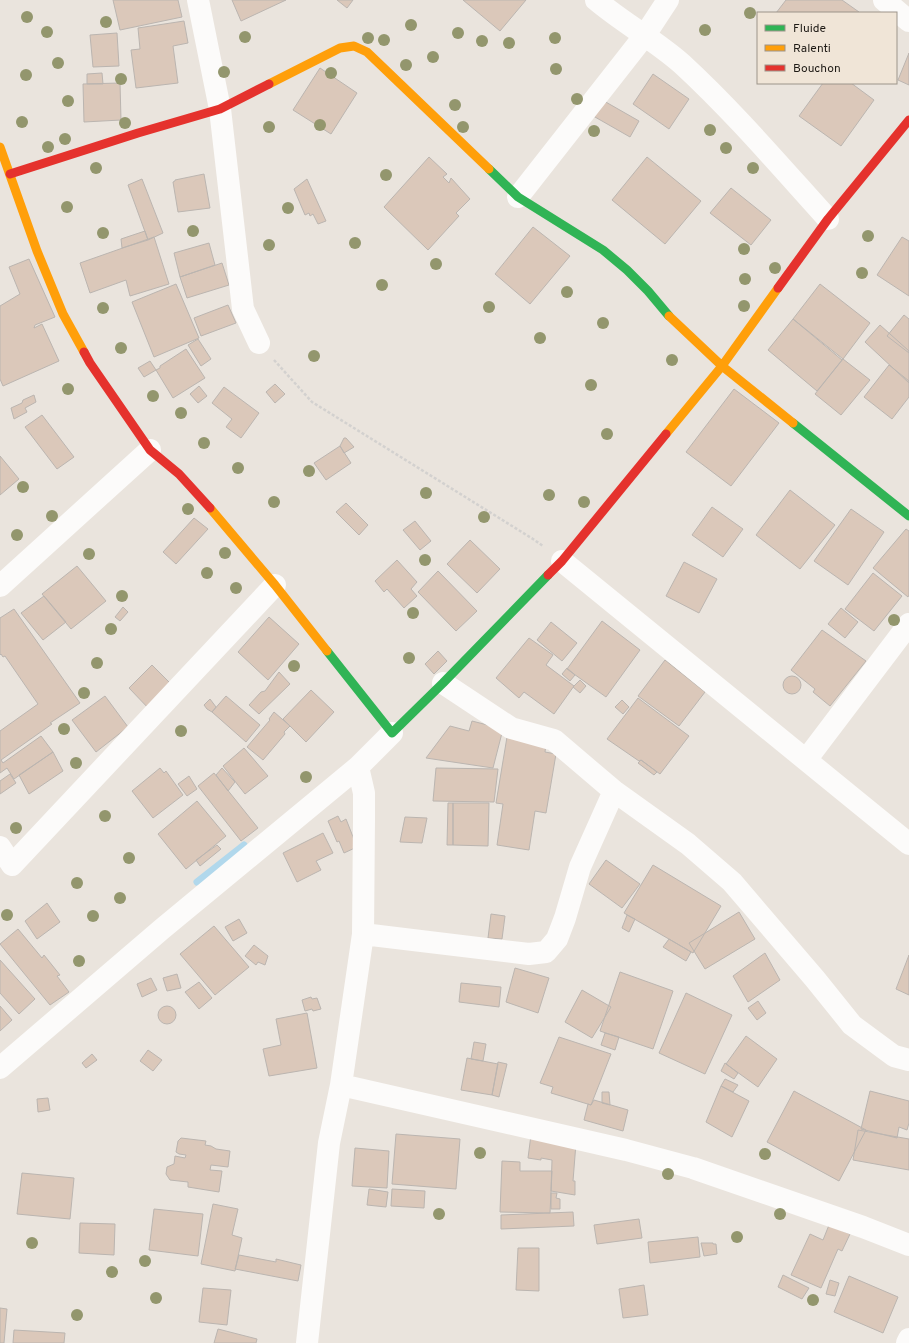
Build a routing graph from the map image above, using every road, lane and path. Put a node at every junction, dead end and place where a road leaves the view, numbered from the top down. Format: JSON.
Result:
{"nodes":[{"id":1,"x":198,"y":0,"type":"edge"},
{"id":2,"x":596,"y":0,"type":"edge"},
{"id":3,"x":668,"y":0,"type":"edge"},
{"id":4,"x":884,"y":0,"type":"edge"},
{"id":5,"x":909,"y":21,"type":"edge"},
{"id":6,"x":645,"y":35,"type":"junction"},
{"id":7,"x":220,"y":109,"type":"junction"},
{"id":8,"x":909,"y":120,"type":"edge"},
{"id":9,"x":0,"y":151,"type":"edge"},
{"id":10,"x":10,"y":174,"type":"junction"},
{"id":11,"x":518,"y":197,"type":"junction"},
{"id":12,"x":828,"y":219,"type":"junction"},
{"id":13,"x":259,"y":343,"type":"joint"},
{"id":14,"x":722,"y":366,"type":"junction"},
{"id":15,"x":150,"y":450,"type":"junction"},
{"id":16,"x":909,"y":516,"type":"edge"},
{"id":17,"x":562,"y":561,"type":"junction"},
{"id":18,"x":275,"y":585,"type":"junction"},
{"id":19,"x":0,"y":586,"type":"edge"},
{"id":20,"x":909,"y":624,"type":"edge"},
{"id":21,"x":443,"y":683,"type":"junction"},
{"id":22,"x":392,"y":733,"type":"junction"},
{"id":23,"x":806,"y":760,"type":"junction"},
{"id":24,"x":358,"y":767,"type":"junction"},
{"id":25,"x":614,"y":791,"type":"junction"},
{"id":26,"x":909,"y":844,"type":"edge"},
{"id":27,"x":4,"y":863,"type":"edge"},
{"id":28,"x":363,"y":934,"type":"junction"},
{"id":29,"x":909,"y":1060,"type":"edge"},
{"id":30,"x":0,"y":1068,"type":"edge"},
{"id":31,"x":341,"y":1085,"type":"junction"},
{"id":32,"x":909,"y":1245,"type":"edge"},
{"id":33,"x":909,"y":1339,"type":"edge"},
{"id":34,"x":307,"y":1343,"type":"edge"},
{"id":35,"x":907,"y":1343,"type":"edge"}],
"edges":[{"from":1,"to":7,"type":"street"},
{"from":2,"to":6,"type":"street"},
{"from":3,"to":6,"type":"street"},
{"from":4,"to":5,"type":"street"},
{"from":6,"to":11,"type":"street"},
{"from":6,"to":12,"type":"street"},
{"from":7,"to":10,"type":"street"},
{"from":7,"to":11,"type":"street"},
{"from":7,"to":13,"type":"street"},
{"from":8,"to":12,"type":"street"},
{"from":9,"to":10,"type":"street"},
{"from":10,"to":15,"type":"street"},
{"from":11,"to":14,"type":"street"},
{"from":12,"to":14,"type":"street"},
{"from":13,"to":17,"type":"path"},
{"from":14,"to":16,"type":"street"},
{"from":14,"to":17,"type":"street"},
{"from":15,"to":18,"type":"street"},
{"from":15,"to":19,"type":"street"},
{"from":17,"to":21,"type":"street"},
{"from":17,"to":23,"type":"street"},
{"from":18,"to":22,"type":"street"},
{"from":18,"to":27,"type":"street"},
{"from":20,"to":23,"type":"street"},
{"from":21,"to":22,"type":"street"},
{"from":21,"to":25,"type":"street"},
{"from":22,"to":24,"type":"street"},
{"from":23,"to":26,"type":"street"},
{"from":24,"to":28,"type":"street"},
{"from":24,"to":30,"type":"street"},
{"from":25,"to":28,"type":"street"},
{"from":25,"to":29,"type":"street"},
{"from":28,"to":31,"type":"street"},
{"from":31,"to":32,"type":"street"},
{"from":31,"to":34,"type":"street"},
{"from":33,"to":35,"type":"street"}]}
